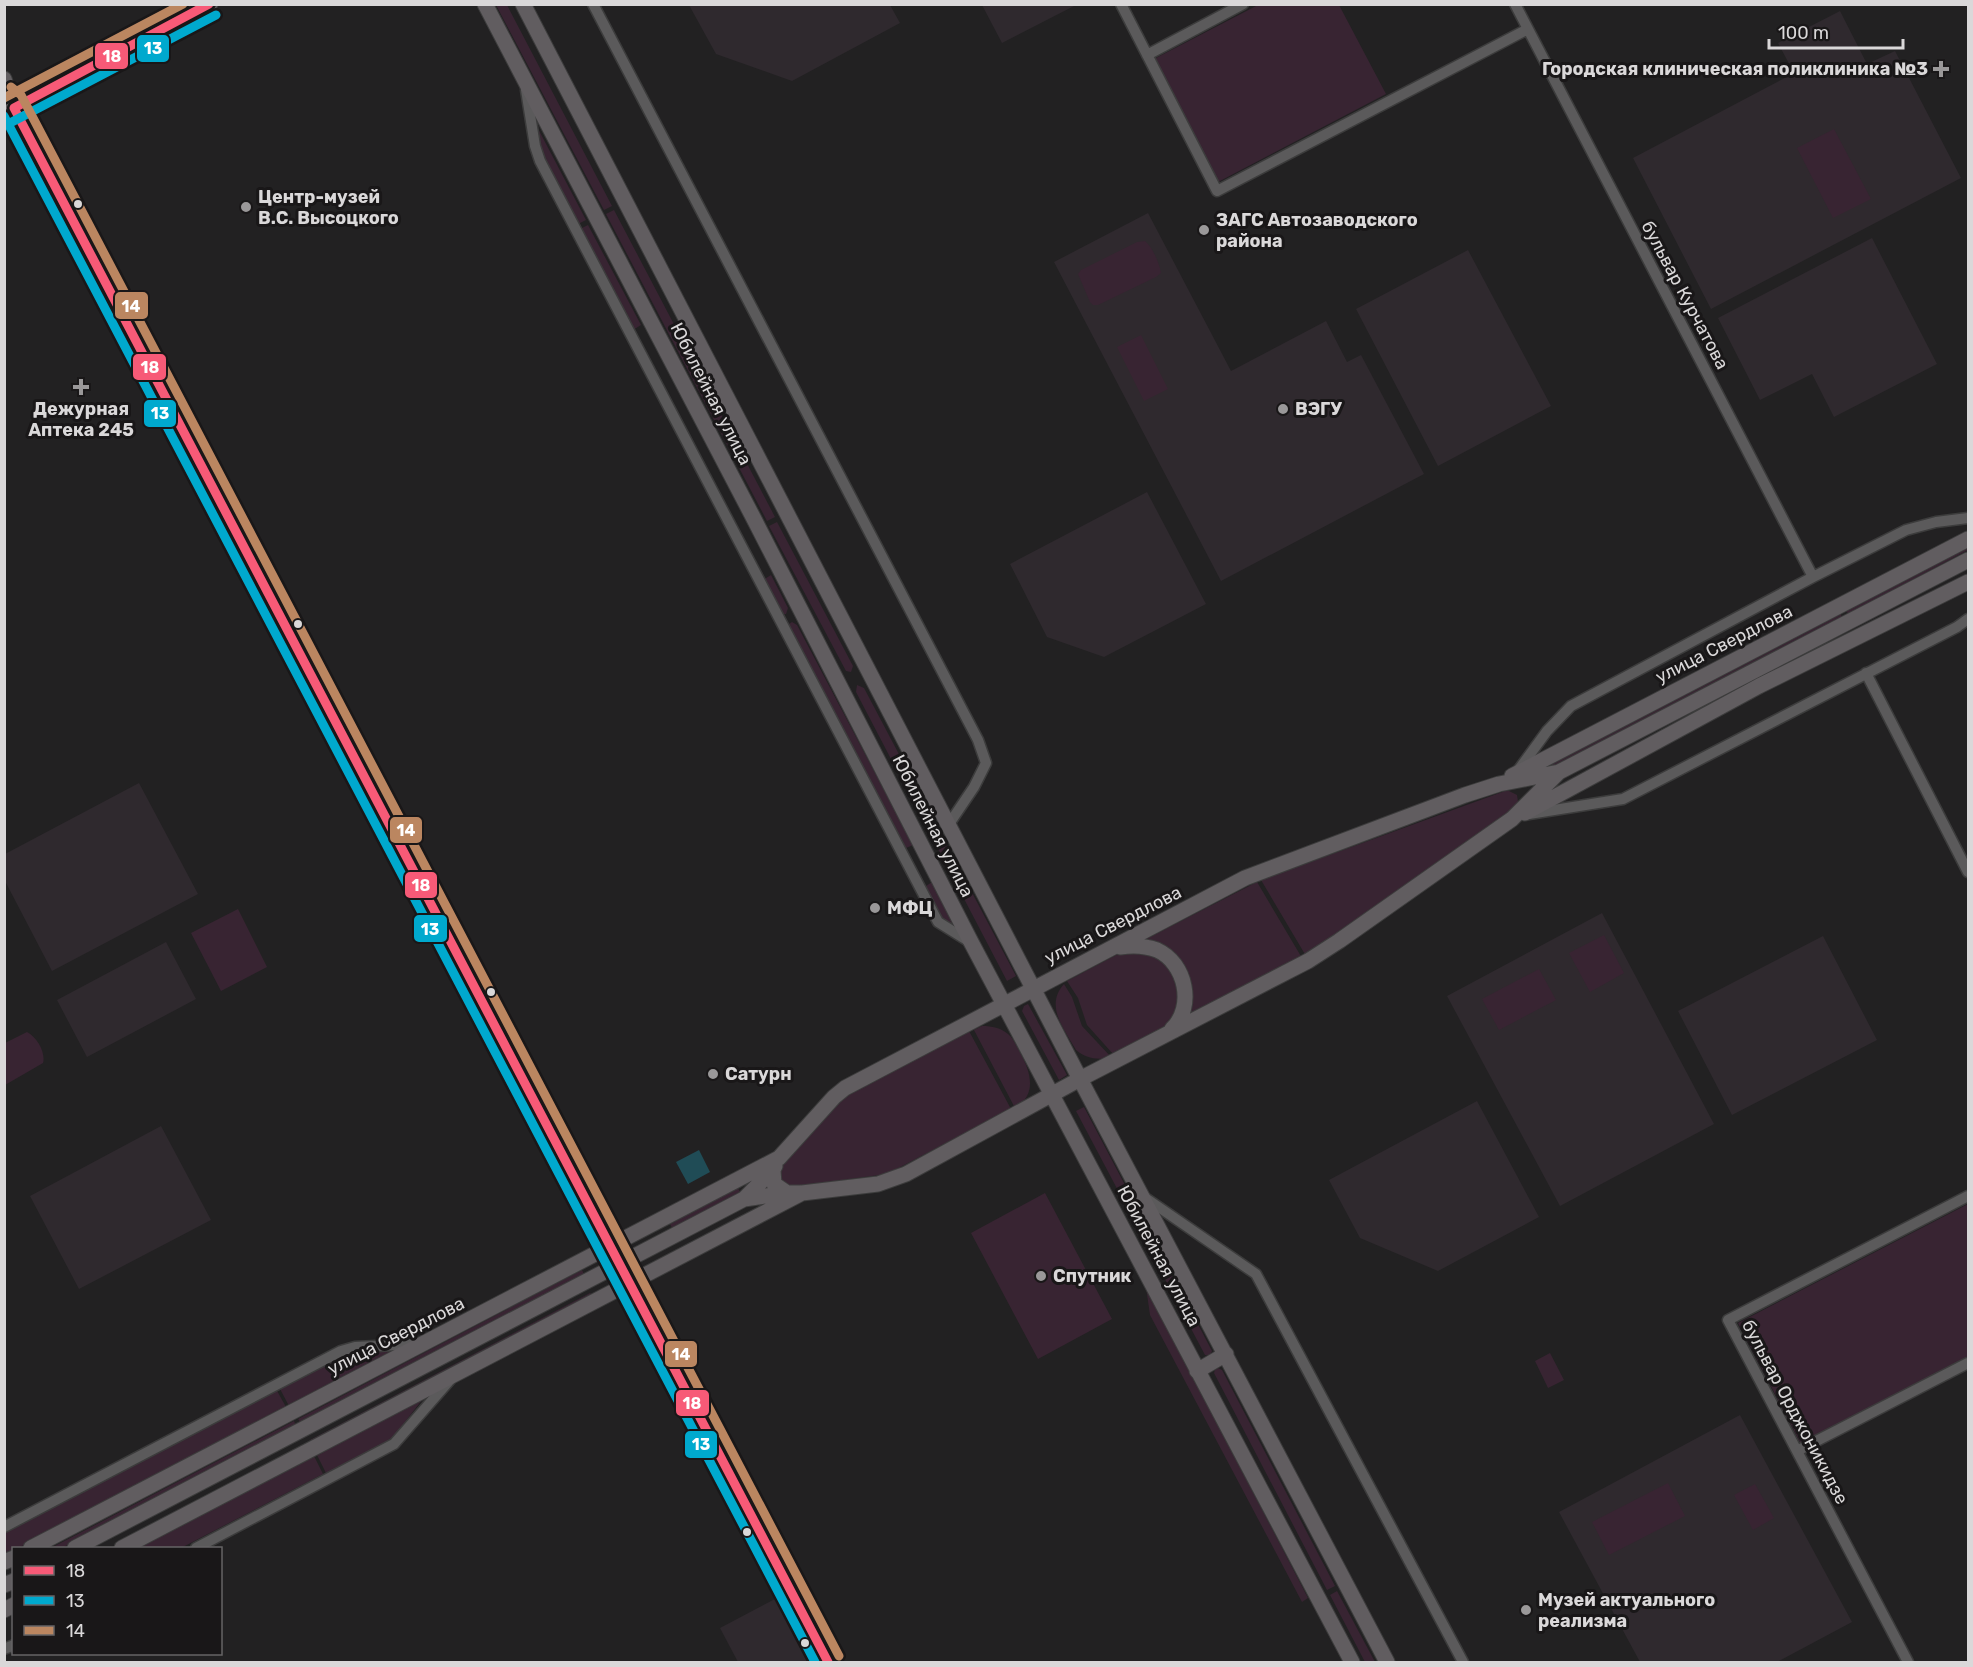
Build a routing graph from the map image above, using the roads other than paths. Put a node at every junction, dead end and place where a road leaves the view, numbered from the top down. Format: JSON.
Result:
{"nodes":[{"id":1,"x":210,"y":4,"type":"edge"},
{"id":2,"x":485,"y":4,"type":"edge"},
{"id":3,"x":523,"y":4,"type":"edge"},
{"id":4,"x":593,"y":4,"type":"edge"},
{"id":5,"x":1120,"y":4,"type":"edge"},
{"id":6,"x":1243,"y":4,"type":"edge"},
{"id":7,"x":1515,"y":4,"type":"edge"},
{"id":8,"x":1528,"y":29,"type":"junction"},
{"id":9,"x":1147,"y":55,"type":"junction"},
{"id":10,"x":524,"y":75,"type":"junction"},
{"id":11,"x":4,"y":79,"type":"edge"},
{"id":12,"x":8,"y":105,"type":"edge"},
{"id":13,"x":1968,"y":518,"type":"edge"},
{"id":14,"x":1968,"y":540,"type":"edge"},
{"id":15,"x":1968,"y":560,"type":"edge"},
{"id":16,"x":1813,"y":577,"type":"junction"},
{"id":17,"x":1968,"y":582,"type":"edge"},
{"id":18,"x":1968,"y":619,"type":"edge"},
{"id":19,"x":1866,"y":673,"type":"junction"},
{"id":20,"x":1559,"y":772,"type":"junction"},
{"id":21,"x":1516,"y":774,"type":"junction"},
{"id":22,"x":1499,"y":784,"type":"junction"},
{"id":23,"x":1517,"y":816,"type":"junction"},
{"id":24,"x":949,"y":824,"type":"junction"},
{"id":25,"x":1968,"y":872,"type":"edge"},
{"id":26,"x":971,"y":942,"type":"junction"},
{"id":27,"x":1111,"y":948,"type":"junction"},
{"id":28,"x":1035,"y":987,"type":"junction"},
{"id":29,"x":1003,"y":1004,"type":"junction"},
{"id":30,"x":1165,"y":1035,"type":"junction"},
{"id":31,"x":1080,"y":1078,"type":"junction"},
{"id":32,"x":1052,"y":1095,"type":"junction"},
{"id":33,"x":776,"y":1164,"type":"junction"},
{"id":34,"x":794,"y":1193,"type":"junction"},
{"id":35,"x":1142,"y":1195,"type":"junction"},
{"id":36,"x":1968,"y":1196,"type":"edge"},
{"id":37,"x":744,"y":1199,"type":"junction"},
{"id":38,"x":610,"y":1247,"type":"junction"},
{"id":39,"x":619,"y":1264,"type":"junction"},
{"id":40,"x":629,"y":1283,"type":"junction"},
{"id":41,"x":425,"y":1343,"type":"junction"},
{"id":42,"x":1226,"y":1354,"type":"junction"},
{"id":43,"x":1968,"y":1363,"type":"edge"},
{"id":44,"x":1197,"y":1371,"type":"junction"},
{"id":45,"x":454,"y":1375,"type":"junction"},
{"id":46,"x":1797,"y":1452,"type":"junction"},
{"id":47,"x":4,"y":1527,"type":"edge"},
{"id":48,"x":33,"y":1547,"type":"edge"},
{"id":49,"x":77,"y":1547,"type":"edge"},
{"id":50,"x":124,"y":1547,"type":"edge"},
{"id":51,"x":198,"y":1547,"type":"edge"},
{"id":52,"x":828,"y":1662,"type":"edge"},
{"id":53,"x":1352,"y":1662,"type":"edge"},
{"id":54,"x":1387,"y":1662,"type":"edge"},
{"id":55,"x":1463,"y":1662,"type":"edge"},
{"id":56,"x":1908,"y":1662,"type":"edge"}],
"edges":[{"from":1,"to":12,"type":"main road"},
{"from":2,"to":10,"type":"main road","name":"Юбилейная улица"},
{"from":3,"to":24,"type":"main road","name":"Юбилейная улица"},
{"from":4,"to":24,"type":"street"},
{"from":5,"to":9,"type":"street"},
{"from":6,"to":9,"type":"street"},
{"from":7,"to":8,"type":"street","name":"бульвар Курчатова"},
{"from":8,"to":9,"type":"street"},
{"from":8,"to":16,"type":"street","name":"бульвар Курчатова"},
{"from":10,"to":26,"type":"main road","name":"Юбилейная улица"},
{"from":10,"to":26,"type":"street"},
{"from":11,"to":12,"type":"main road"},
{"from":12,"to":38,"type":"main road"},
{"from":13,"to":16,"type":"street"},
{"from":14,"to":21,"type":"main road","name":"улица Свердлова"},
{"from":15,"to":20,"type":"main road","name":"улица Свердлова"},
{"from":16,"to":21,"type":"street"},
{"from":17,"to":23,"type":"main road","name":"улица Свердлова"},
{"from":18,"to":19,"type":"street"},
{"from":19,"to":23,"type":"street"},
{"from":19,"to":25,"type":"street"},
{"from":20,"to":22,"type":"main road","name":"улица Свердлова"},
{"from":20,"to":23,"type":"main road","name":"улица Свердлова"},
{"from":21,"to":22,"type":"main road","name":"улица Свердлова"},
{"from":22,"to":23,"type":"main road"},
{"from":22,"to":27,"type":"main road","name":"улица Свердлова"},
{"from":23,"to":30,"type":"main road","name":"улица Свердлова"},
{"from":24,"to":28,"type":"main road","name":"Юбилейная улица"},
{"from":26,"to":29,"type":"main road","name":"Юбилейная улица"},
{"from":27,"to":28,"type":"main road","name":"улица Свердлова"},
{"from":27,"to":30,"type":"main road"},
{"from":28,"to":29,"type":"main road","name":"улица Свердлова"},
{"from":28,"to":31,"type":"main road","name":"Юбилейная улица"},
{"from":29,"to":32,"type":"main road","name":"Юбилейная улица"},
{"from":29,"to":33,"type":"main road","name":"улица Свердлова"},
{"from":30,"to":31,"type":"main road","name":"улица Свердлова"},
{"from":31,"to":32,"type":"main road","name":"улица Свердлова"},
{"from":31,"to":35,"type":"main road","name":"Юбилейная улица"},
{"from":32,"to":34,"type":"main road","name":"улица Свердлова"},
{"from":32,"to":44,"type":"main road","name":"Юбилейная улица"},
{"from":33,"to":34,"type":"main road"},
{"from":33,"to":37,"type":"main road","name":"улица Свердлова"},
{"from":33,"to":38,"type":"main road","name":"улица Свердлова"},
{"from":34,"to":37,"type":"main road","name":"улица Свердлова"},
{"from":34,"to":40,"type":"main road","name":"улица Свердлова"},
{"from":35,"to":42,"type":"main road","name":"Юбилейная улица"},
{"from":35,"to":55,"type":"street"},
{"from":36,"to":46,"type":"street","name":"бульвар Орджоникидзе"},
{"from":37,"to":39,"type":"main road","name":"улица Свердлова"},
{"from":38,"to":39,"type":"main road"},
{"from":38,"to":41,"type":"main road","name":"улица Свердлова"},
{"from":39,"to":40,"type":"main road"},
{"from":39,"to":49,"type":"main road","name":"улица Свердлова"},
{"from":40,"to":45,"type":"main road","name":"улица Свердлова"},
{"from":40,"to":52,"type":"main road"},
{"from":41,"to":47,"type":"street"},
{"from":41,"to":48,"type":"main road","name":"улица Свердлова"},
{"from":42,"to":44,"type":"main road"},
{"from":42,"to":54,"type":"main road","name":"Юбилейная улица"},
{"from":43,"to":46,"type":"street"},
{"from":44,"to":53,"type":"main road","name":"Юбилейная улица"},
{"from":45,"to":50,"type":"main road","name":"улица Свердлова"},
{"from":45,"to":51,"type":"street"},
{"from":46,"to":56,"type":"street","name":"бульвар Орджоникидзе"}]}
